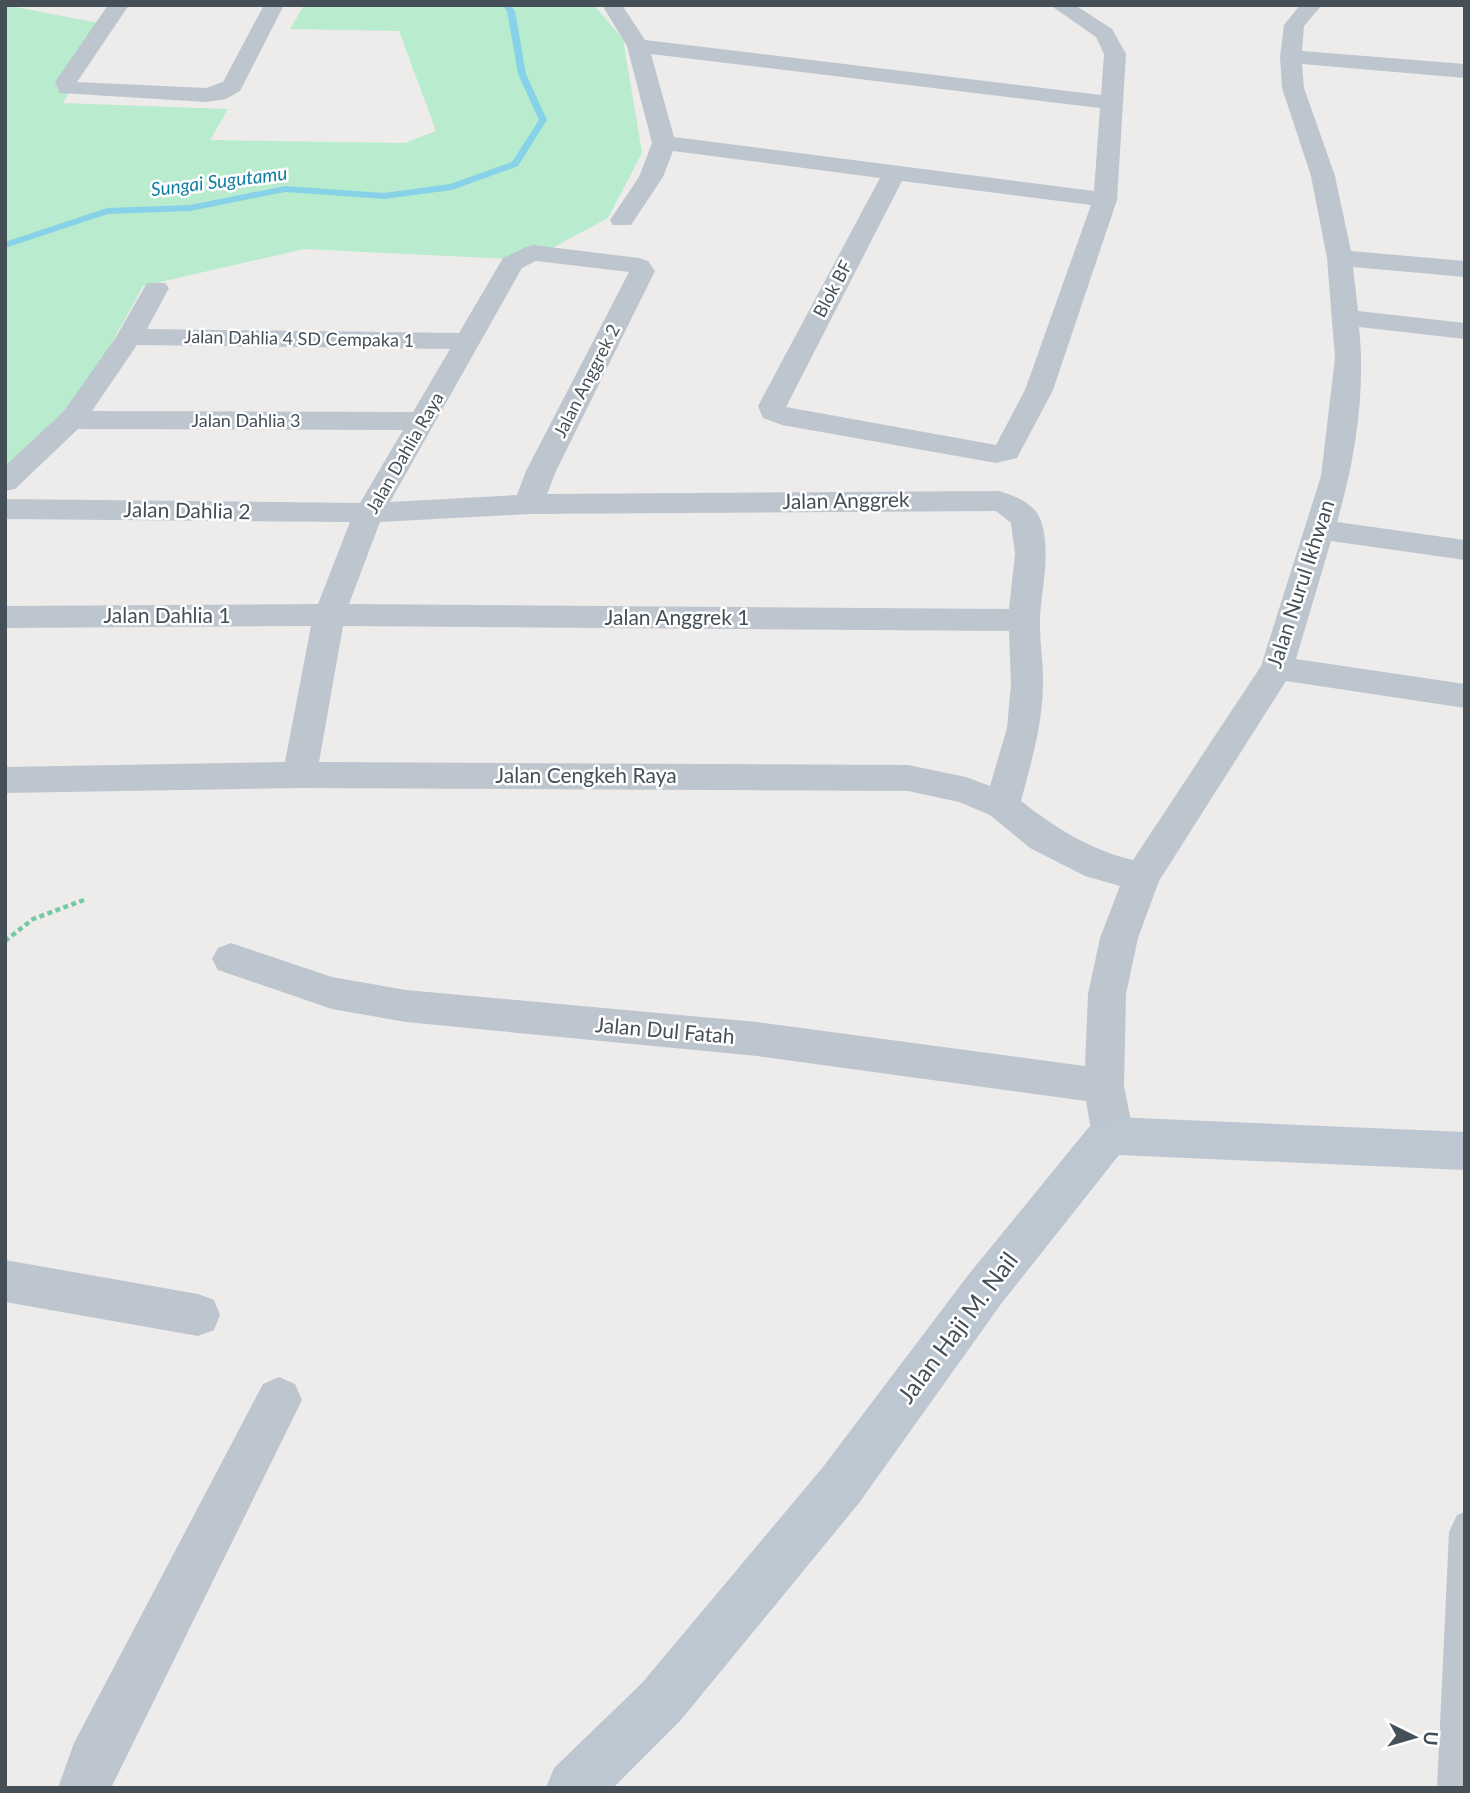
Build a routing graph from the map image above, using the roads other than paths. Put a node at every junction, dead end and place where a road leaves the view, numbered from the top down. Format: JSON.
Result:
{"nodes":[{"id":1,"x":119,"y":5,"type":"edge"},
{"id":2,"x":274,"y":5,"type":"edge"},
{"id":3,"x":612,"y":5,"type":"edge"},
{"id":4,"x":1312,"y":5,"type":"edge"},
{"id":5,"x":1053,"y":6,"type":"edge"},
{"id":6,"x":639,"y":46,"type":"junction"},
{"id":7,"x":1291,"y":57,"type":"junction"},
{"id":8,"x":1465,"y":71,"type":"edge"},
{"id":9,"x":1112,"y":103,"type":"junction"},
{"id":10,"x":664,"y":143,"type":"junction"},
{"id":11,"x":895,"y":172,"type":"junction"},
{"id":12,"x":1105,"y":200,"type":"junction"},
{"id":13,"x":622,"y":220,"type":"dead end"},
{"id":14,"x":1340,"y":258,"type":"junction"},
{"id":15,"x":632,"y":263,"type":"joint"},
{"id":16,"x":1465,"y":269,"type":"edge"},
{"id":17,"x":156,"y":288,"type":"dead end"},
{"id":18,"x":1347,"y":318,"type":"junction"},
{"id":19,"x":1465,"y":331,"type":"edge"},
{"id":20,"x":129,"y":337,"type":"junction"},
{"id":21,"x":470,"y":341,"type":"junction"},
{"id":22,"x":70,"y":420,"type":"junction"},
{"id":23,"x":421,"y":421,"type":"junction"},
{"id":24,"x":5,"y":482,"type":"edge"},
{"id":25,"x":529,"y":504,"type":"junction"},
{"id":26,"x":5,"y":509,"type":"edge"},
{"id":27,"x":369,"y":513,"type":"junction"},
{"id":28,"x":1321,"y":530,"type":"junction"},
{"id":29,"x":1465,"y":550,"type":"edge"},
{"id":30,"x":329,"y":615,"type":"junction"},
{"id":31,"x":5,"y":617,"type":"edge"},
{"id":32,"x":1024,"y":620,"type":"junction"},
{"id":33,"x":1277,"y":668,"type":"junction"},
{"id":34,"x":1465,"y":696,"type":"edge"},
{"id":35,"x":300,"y":775,"type":"junction"},
{"id":36,"x":5,"y":780,"type":"edge"},
{"id":37,"x":1002,"y":806,"type":"junction"},
{"id":38,"x":1142,"y":877,"type":"junction"},
{"id":39,"x":231,"y":959,"type":"dead end"},
{"id":40,"x":1104,"y":1086,"type":"junction"},
{"id":41,"x":1113,"y":1136,"type":"junction"},
{"id":42,"x":1465,"y":1151,"type":"edge"},
{"id":43,"x":5,"y":1280,"type":"edge"},
{"id":44,"x":198,"y":1315,"type":"dead end"},
{"id":45,"x":279,"y":1400,"type":"dead end"},
{"id":46,"x":1465,"y":1523,"type":"edge"},
{"id":47,"x":84,"y":1788,"type":"edge"},
{"id":48,"x":574,"y":1788,"type":"edge"},
{"id":49,"x":1450,"y":1788,"type":"edge"}],
"edges":[{"from":1,"to":2,"type":"street"},
{"from":3,"to":6,"type":"street"},
{"from":4,"to":7,"type":"street","name":"Jalan Nurul Ikhwan"},
{"from":5,"to":9,"type":"street"},
{"from":6,"to":9,"type":"street"},
{"from":6,"to":10,"type":"street"},
{"from":7,"to":8,"type":"street"},
{"from":7,"to":14,"type":"street","name":"Jalan Nurul Ikhwan"},
{"from":9,"to":12,"type":"street"},
{"from":10,"to":11,"type":"street"},
{"from":10,"to":13,"type":"street"},
{"from":11,"to":12,"type":"street"},
{"from":11,"to":12,"type":"street","name":"Blok BF"},
{"from":14,"to":16,"type":"street"},
{"from":14,"to":18,"type":"street","name":"Jalan Nurul Ikhwan"},
{"from":15,"to":21,"type":"street","name":"Jalan Dahlia Raya"},
{"from":15,"to":25,"type":"street","name":"Jalan Anggrek 2"},
{"from":17,"to":20,"type":"street"},
{"from":18,"to":19,"type":"street"},
{"from":18,"to":28,"type":"street","name":"Jalan Nurul Ikhwan"},
{"from":20,"to":21,"type":"street","name":"Jalan Dahlia 4 SD Cempaka 1"},
{"from":20,"to":22,"type":"street"},
{"from":21,"to":23,"type":"street","name":"Jalan Dahlia Raya"},
{"from":22,"to":23,"type":"street","name":"Jalan Dahlia 3"},
{"from":22,"to":24,"type":"street"},
{"from":23,"to":27,"type":"street","name":"Jalan Dahlia Raya"},
{"from":25,"to":27,"type":"street","name":"Jalan Anggrek"},
{"from":25,"to":32,"type":"street","name":"Jalan Anggrek"},
{"from":26,"to":27,"type":"street","name":"Jalan Dahlia 2"},
{"from":27,"to":30,"type":"street","name":"Jalan Dahlia Raya"},
{"from":28,"to":29,"type":"street"},
{"from":28,"to":33,"type":"street","name":"Jalan Nurul Ikhwan"},
{"from":30,"to":31,"type":"street","name":"Jalan Dahlia 1"},
{"from":30,"to":32,"type":"street","name":"Jalan Anggrek 1"},
{"from":30,"to":35,"type":"street","name":"Jalan Dahlia Raya"},
{"from":32,"to":37,"type":"street","name":"Jalan Anggrek"},
{"from":33,"to":34,"type":"street"},
{"from":33,"to":38,"type":"street","name":"Jalan Nurul Ikhwan"},
{"from":35,"to":36,"type":"street","name":"Jalan Cengkeh Raya"},
{"from":35,"to":37,"type":"street","name":"Jalan Cengkeh Raya"},
{"from":37,"to":38,"type":"street","name":"Jalan Cengkeh Raya"},
{"from":38,"to":40,"type":"street","name":"Jalan Nurul Ikhwan"},
{"from":39,"to":40,"type":"street","name":"Jalan Dul Fatah"},
{"from":40,"to":41,"type":"street","name":"Jalan Nurul Ikhwan"},
{"from":41,"to":42,"type":"main road"},
{"from":41,"to":48,"type":"main road","name":"Jalan Haji M. Nail"},
{"from":43,"to":44,"type":"street"},
{"from":45,"to":47,"type":"street"},
{"from":46,"to":49,"type":"lane"}]}
